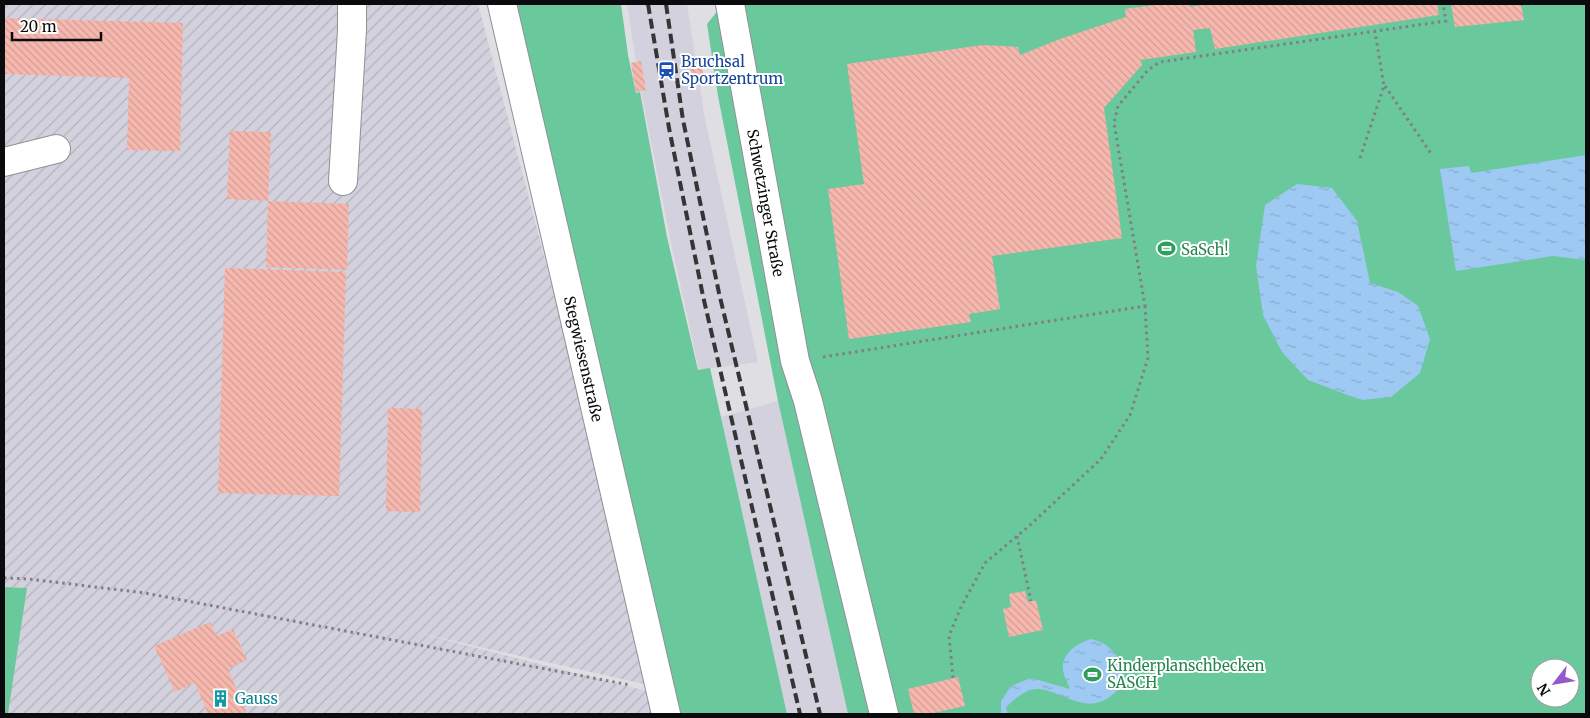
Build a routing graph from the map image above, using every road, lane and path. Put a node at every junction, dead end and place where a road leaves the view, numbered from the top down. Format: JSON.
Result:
{"nodes":[{"id":1,"x":352,"y":4,"type":"edge"},
{"id":2,"x":502,"y":4,"type":"edge"},
{"id":3,"x":730,"y":4,"type":"edge"},
{"id":4,"x":1443,"y":4,"type":"edge"},
{"id":5,"x":1375,"y":32,"type":"junction"},
{"id":6,"x":1384,"y":86,"type":"junction"},
{"id":7,"x":56,"y":148,"type":"dead end"},
{"id":8,"x":1432,"y":155,"type":"dead end"},
{"id":9,"x":1360,"y":158,"type":"dead end"},
{"id":10,"x":4,"y":162,"type":"edge"},
{"id":11,"x":343,"y":181,"type":"dead end"},
{"id":12,"x":1145,"y":306,"type":"junction"},
{"id":13,"x":795,"y":361,"type":"junction"},
{"id":14,"x":1017,"y":535,"type":"junction"},
{"id":15,"x":4,"y":578,"type":"edge"},
{"id":16,"x":1031,"y":601,"type":"dead end"},
{"id":17,"x":953,"y":678,"type":"dead end"},
{"id":18,"x":663,"y":702,"type":"edge"},
{"id":19,"x":884,"y":714,"type":"edge"}],
"edges":[{"from":1,"to":11,"type":"street"},
{"from":2,"to":18,"type":"street","name":"Stegwiesenstraße"},
{"from":3,"to":13,"type":"street","name":"Schwetzinger Straße"},
{"from":4,"to":5,"type":"path"},
{"from":5,"to":6,"type":"path"},
{"from":5,"to":12,"type":"path"},
{"from":6,"to":8,"type":"path"},
{"from":6,"to":9,"type":"path"},
{"from":7,"to":10,"type":"street"},
{"from":12,"to":13,"type":"path"},
{"from":12,"to":14,"type":"path"},
{"from":13,"to":19,"type":"street","name":"Schwetzinger Straße"},
{"from":14,"to":16,"type":"path"},
{"from":14,"to":17,"type":"path"},
{"from":15,"to":18,"type":"path"}]}
